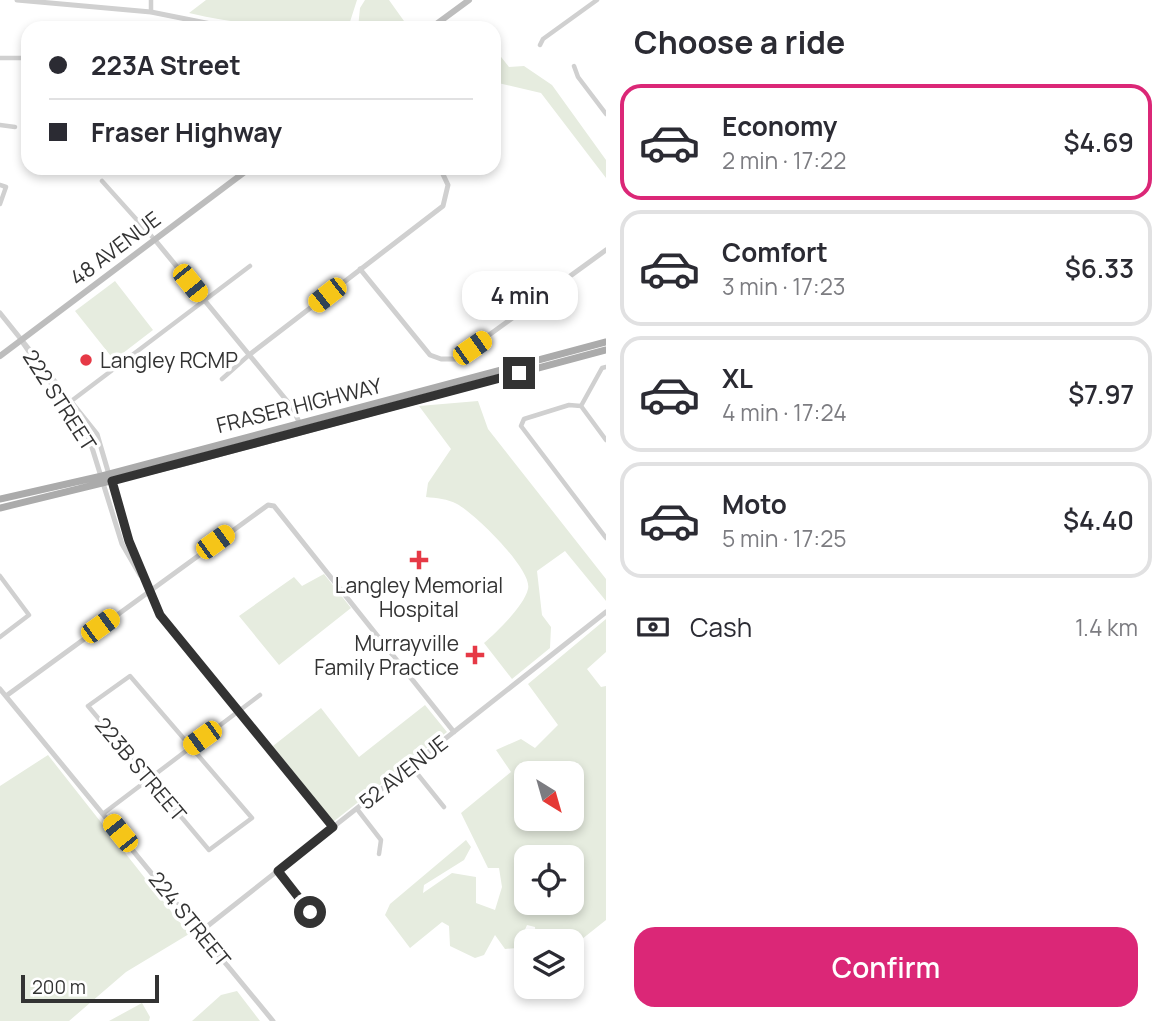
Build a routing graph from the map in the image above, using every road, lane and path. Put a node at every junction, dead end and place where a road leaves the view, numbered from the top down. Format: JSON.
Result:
{"nodes":[{"id":1,"x":17,"y":0,"type":"edge"},
{"id":2,"x":151,"y":0,"type":"edge"},
{"id":3,"x":469,"y":0,"type":"edge"},
{"id":4,"x":597,"y":0,"type":"edge"},
{"id":5,"x":47,"y":2,"type":"edge"},
{"id":6,"x":151,"y":12,"type":"junction"},
{"id":7,"x":196,"y":21,"type":"edge"},
{"id":8,"x":440,"y":21,"type":"edge"},
{"id":9,"x":540,"y":45,"type":"dead end"},
{"id":10,"x":0,"y":58,"type":"edge"},
{"id":11,"x":21,"y":58,"type":"edge"},
{"id":12,"x":574,"y":66,"type":"dead end"},
{"id":13,"x":606,"y":114,"type":"edge"},
{"id":14,"x":0,"y":125,"type":"edge"},
{"id":15,"x":15,"y":127,"type":"dead end"},
{"id":16,"x":241,"y":175,"type":"edge"},
{"id":17,"x":443,"y":175,"type":"edge"},
{"id":18,"x":102,"y":181,"type":"dead end"},
{"id":19,"x":0,"y":185,"type":"edge"},
{"id":20,"x":0,"y":204,"type":"edge"},
{"id":21,"x":155,"y":240,"type":"junction"},
{"id":22,"x":606,"y":250,"type":"edge"},
{"id":23,"x":250,"y":266,"type":"dead end"},
{"id":24,"x":360,"y":269,"type":"junction"},
{"id":25,"x":205,"y":300,"type":"junction"},
{"id":26,"x":0,"y":313,"type":"edge"},
{"id":27,"x":21,"y":340,"type":"junction"},
{"id":28,"x":606,"y":342,"type":"edge"},
{"id":29,"x":606,"y":350,"type":"edge"},
{"id":30,"x":249,"y":355,"type":"junction"},
{"id":31,"x":0,"y":356,"type":"edge"},
{"id":32,"x":606,"y":367,"type":"edge"},
{"id":33,"x":222,"y":379,"type":"dead end"},
{"id":34,"x":72,"y":401,"type":"junction"},
{"id":35,"x":66,"y":405,"type":"junction"},
{"id":36,"x":581,"y":406,"type":"junction"},
{"id":37,"x":300,"y":424,"type":"junction"},
{"id":38,"x":606,"y":440,"type":"edge"},
{"id":39,"x":107,"y":478,"type":"junction"},
{"id":40,"x":0,"y":499,"type":"edge"},
{"id":41,"x":0,"y":508,"type":"edge"},
{"id":42,"x":606,"y":538,"type":"edge"},
{"id":43,"x":0,"y":576,"type":"edge"},
{"id":44,"x":148,"y":591,"type":"junction"},
{"id":45,"x":606,"y":612,"type":"edge"},
{"id":46,"x":0,"y":637,"type":"edge"},
{"id":47,"x":0,"y":689,"type":"edge"},
{"id":48,"x":260,"y":695,"type":"dead end"},
{"id":49,"x":6,"y":696,"type":"junction"},
{"id":50,"x":239,"y":712,"type":"junction"},
{"id":51,"x":454,"y":732,"type":"junction"},
{"id":52,"x":190,"y":747,"type":"junction"},
{"id":53,"x":411,"y":766,"type":"junction"},
{"id":54,"x":148,"y":779,"type":"junction"},
{"id":55,"x":444,"y":807,"type":"dead end"},
{"id":56,"x":357,"y":809,"type":"junction"},
{"id":57,"x":104,"y":813,"type":"junction"},
{"id":58,"x":333,"y":827,"type":"junction"},
{"id":59,"x":379,"y":854,"type":"dead end"},
{"id":60,"x":278,"y":871,"type":"junction"},
{"id":61,"x":310,"y":912,"type":"dead end"},
{"id":62,"x":200,"y":932,"type":"junction"},
{"id":63,"x":273,"y":1021,"type":"edge"}],
"edges":[{"from":1,"to":5,"type":"street"},
{"from":2,"to":6,"type":"street"},
{"from":3,"to":8,"type":"main road"},
{"from":4,"to":9,"type":"street"},
{"from":5,"to":6,"type":"street"},
{"from":6,"to":7,"type":"street"},
{"from":10,"to":11,"type":"street"},
{"from":12,"to":13,"type":"street"},
{"from":14,"to":15,"type":"street"},
{"from":16,"to":21,"type":"main road","name":"48 AVENUE"},
{"from":17,"to":24,"type":"street"},
{"from":18,"to":21,"type":"street"},
{"from":19,"to":20,"type":"street"},
{"from":21,"to":25,"type":"street"},
{"from":21,"to":27,"type":"main road","name":"48 AVENUE"},
{"from":22,"to":24,"type":"street"},
{"from":23,"to":25,"type":"street"},
{"from":24,"to":30,"type":"street"},
{"from":25,"to":30,"type":"street"},
{"from":25,"to":34,"type":"street"},
{"from":26,"to":27,"type":"street","name":"222 STREET"},
{"from":27,"to":31,"type":"main road","name":"48 AVENUE"},
{"from":27,"to":34,"type":"street","name":"222 STREET"},
{"from":27,"to":35,"type":"street","name":"222 STREET"},
{"from":28,"to":37,"type":"main road","name":"FRASER HIGHWAY"},
{"from":29,"to":39,"type":"main road","name":"FRASER HIGHWAY"},
{"from":30,"to":33,"type":"street"},
{"from":30,"to":37,"type":"street"},
{"from":32,"to":36,"type":"street"},
{"from":34,"to":35,"type":"street"},
{"from":34,"to":39,"type":"street","name":"222 STREET"},
{"from":35,"to":39,"type":"street","name":"222 STREET"},
{"from":36,"to":38,"type":"street"},
{"from":36,"to":42,"type":"street"},
{"from":37,"to":39,"type":"main road","name":"FRASER HIGHWAY"},
{"from":39,"to":40,"type":"main road","name":"FRASER HIGHWAY"},
{"from":39,"to":41,"type":"main road","name":"FRASER HIGHWAY"},
{"from":39,"to":44,"type":"street","name":"222 STREET"},
{"from":43,"to":46,"type":"street"},
{"from":44,"to":49,"type":"street"},
{"from":44,"to":50,"type":"street","name":"222 STREET"},
{"from":44,"to":51,"type":"street"},
{"from":45,"to":51,"type":"street","name":"52 AVENUE"},
{"from":47,"to":49,"type":"street","name":"224 STREET"},
{"from":48,"to":50,"type":"street"},
{"from":49,"to":57,"type":"street","name":"224 STREET"},
{"from":50,"to":52,"type":"street"},
{"from":50,"to":58,"type":"street","name":"222 STREET"},
{"from":51,"to":53,"type":"street","name":"52 AVENUE"},
{"from":52,"to":54,"type":"street"},
{"from":52,"to":54,"type":"street","name":"223B STREET"},
{"from":52,"to":54,"type":"street","name":"223B STREET"},
{"from":53,"to":55,"type":"street"},
{"from":53,"to":56,"type":"street","name":"52 AVENUE"},
{"from":54,"to":57,"type":"street"},
{"from":56,"to":58,"type":"street","name":"52 AVENUE"},
{"from":56,"to":59,"type":"street"},
{"from":57,"to":62,"type":"street","name":"224 STREET"},
{"from":58,"to":60,"type":"street","name":"52 AVENUE"},
{"from":60,"to":61,"type":"street"},
{"from":60,"to":62,"type":"street","name":"52 AVENUE"},
{"from":62,"to":63,"type":"street","name":"224 STREET"}]}
